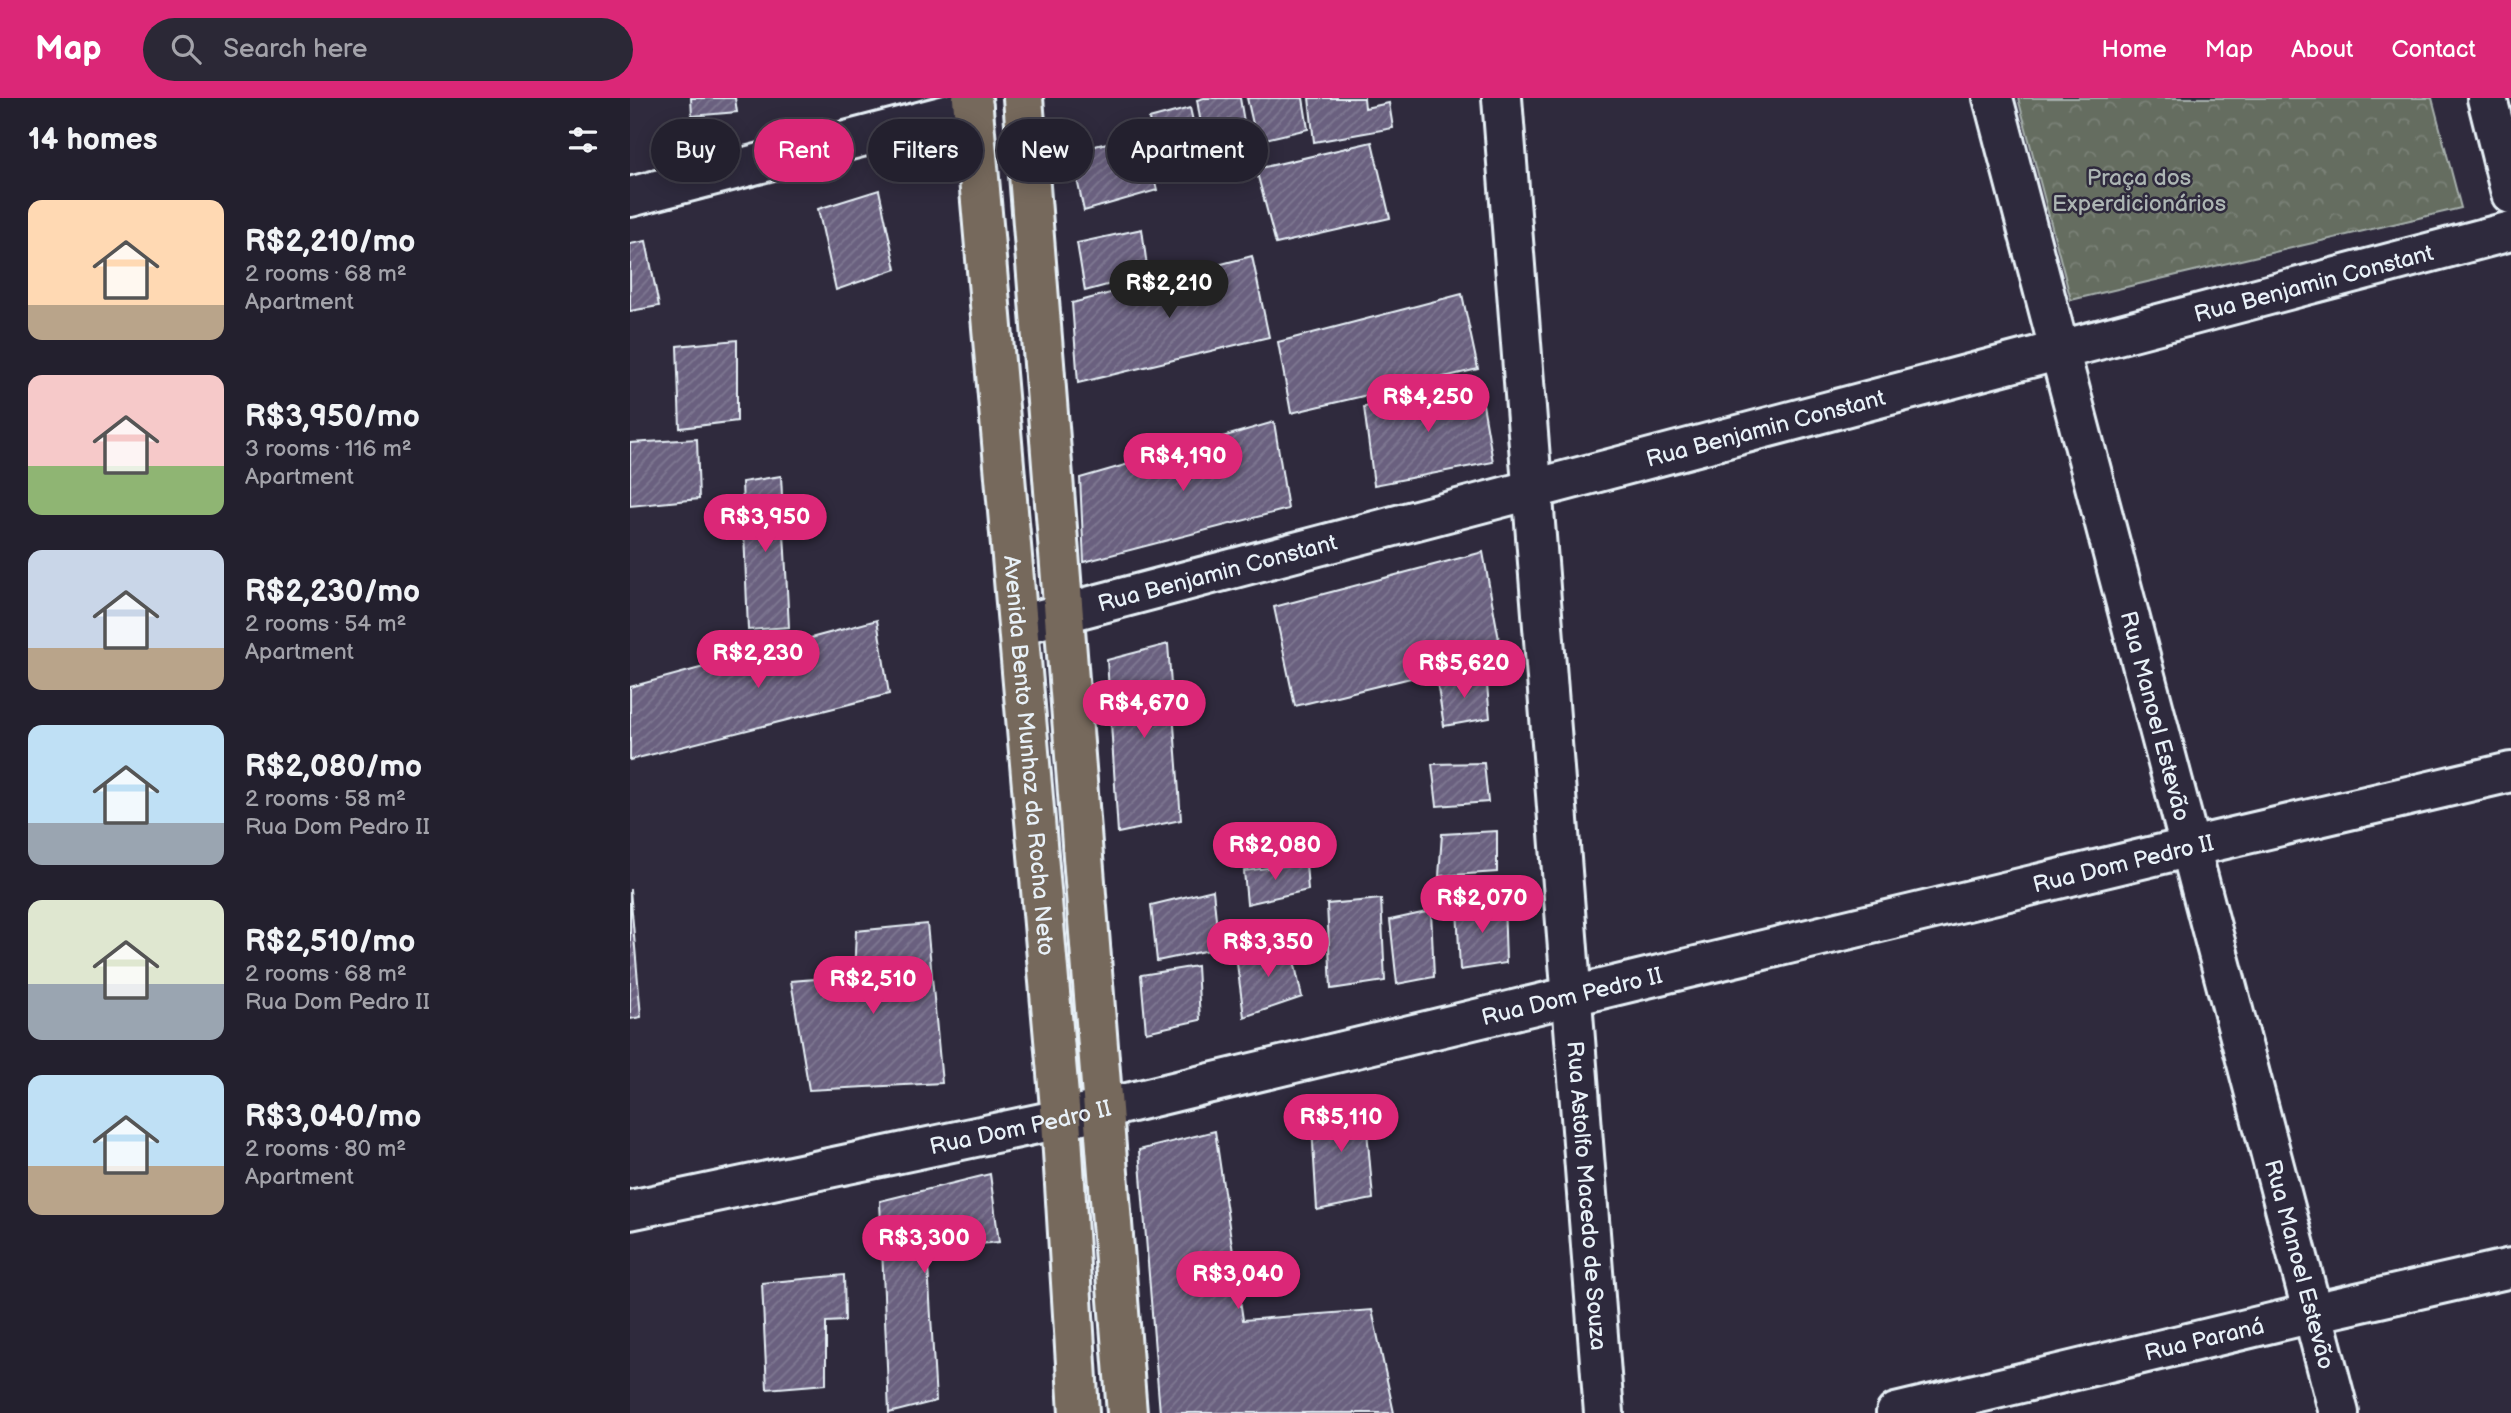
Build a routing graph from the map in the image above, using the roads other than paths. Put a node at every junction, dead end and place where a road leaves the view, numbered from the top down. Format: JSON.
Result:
{"nodes":[{"id":1,"x":1012,"y":98,"type":"edge"},
{"id":2,"x":1023,"y":98,"type":"edge"},
{"id":3,"x":1502,"y":98,"type":"edge"},
{"id":4,"x":1993,"y":98,"type":"edge"},
{"id":5,"x":2487,"y":98,"type":"edge"},
{"id":6,"x":973,"y":103,"type":"edge"},
{"id":7,"x":2511,"y":194,"type":"edge"},
{"id":8,"x":630,"y":197,"type":"edge"},
{"id":9,"x":2511,"y":231,"type":"edge"},
{"id":10,"x":2059,"y":350,"type":"junction"},
{"id":11,"x":1532,"y":489,"type":"junction"},
{"id":12,"x":1062,"y":613,"type":"junction"},
{"id":13,"x":1019,"y":625,"type":"junction"},
{"id":14,"x":1074,"y":763,"type":"junction"},
{"id":15,"x":1031,"y":767,"type":"junction"},
{"id":16,"x":2511,"y":772,"type":"edge"},
{"id":17,"x":2190,"y":847,"type":"junction"},
{"id":18,"x":1570,"y":996,"type":"junction"},
{"id":19,"x":1103,"y":1109,"type":"junction"},
{"id":20,"x":1061,"y":1119,"type":"junction"},
{"id":21,"x":630,"y":1210,"type":"edge"},
{"id":22,"x":2511,"y":1268,"type":"edge"},
{"id":23,"x":2313,"y":1313,"type":"junction"},
{"id":24,"x":1969,"y":1405,"type":"edge"},
{"id":25,"x":1079,"y":1413,"type":"edge"},
{"id":26,"x":1127,"y":1413,"type":"edge"},
{"id":27,"x":1604,"y":1413,"type":"edge"},
{"id":28,"x":1896,"y":1413,"type":"edge"},
{"id":29,"x":2339,"y":1413,"type":"edge"}],
"edges":[{"from":1,"to":6,"type":"main road"},
{"from":2,"to":12,"type":"main road","name":"Avenida Bento Munhoz da Rocha Neto"},
{"from":3,"to":11,"type":"street","name":"Rua Astolfo Macedo de Souza"},
{"from":4,"to":10,"type":"street","name":"Rua Manoel Estevão"},
{"from":5,"to":7,"type":"street"},
{"from":6,"to":8,"type":"street"},
{"from":6,"to":13,"type":"main road","name":"Avenida Bento Munhoz da Rocha Neto"},
{"from":9,"to":10,"type":"street","name":"Rua Benjamin Constant"},
{"from":10,"to":11,"type":"street","name":"Rua Benjamin Constant"},
{"from":10,"to":17,"type":"street","name":"Rua Manoel Estevão"},
{"from":11,"to":12,"type":"street","name":"Rua Benjamin Constant"},
{"from":11,"to":18,"type":"street","name":"Rua Astolfo Macedo de Souza"},
{"from":12,"to":13,"type":"street","name":"Rua Benjamin Constant"},
{"from":12,"to":14,"type":"main road","name":"Avenida Bento Munhoz da Rocha Neto"},
{"from":13,"to":15,"type":"main road","name":"Avenida Bento Munhoz da Rocha Neto"},
{"from":14,"to":15,"type":"main road"},
{"from":14,"to":19,"type":"main road","name":"Avenida Bento Munhoz da Rocha Neto"},
{"from":15,"to":20,"type":"main road","name":"Avenida Bento Munhoz da Rocha Neto"},
{"from":16,"to":17,"type":"street","name":"Rua Dom Pedro II"},
{"from":17,"to":18,"type":"street","name":"Rua Dom Pedro II"},
{"from":17,"to":23,"type":"street","name":"Rua Manoel Estevão"},
{"from":18,"to":19,"type":"street","name":"Rua Dom Pedro II"},
{"from":18,"to":27,"type":"street","name":"Rua Astolfo Macedo de Souza"},
{"from":19,"to":20,"type":"street","name":"Rua Dom Pedro II"},
{"from":19,"to":26,"type":"main road","name":"Avenida Bento Munhoz da Rocha Neto"},
{"from":20,"to":21,"type":"street","name":"Rua Dom Pedro II"},
{"from":20,"to":25,"type":"main road","name":"Avenida Bento Munhoz da Rocha Neto"},
{"from":22,"to":23,"type":"street","name":"Rua Paraná"},
{"from":23,"to":24,"type":"street","name":"Rua Paraná"},
{"from":23,"to":29,"type":"street","name":"Rua Manoel Estevão"},
{"from":24,"to":28,"type":"street","name":"Rua Paraná"}]}
